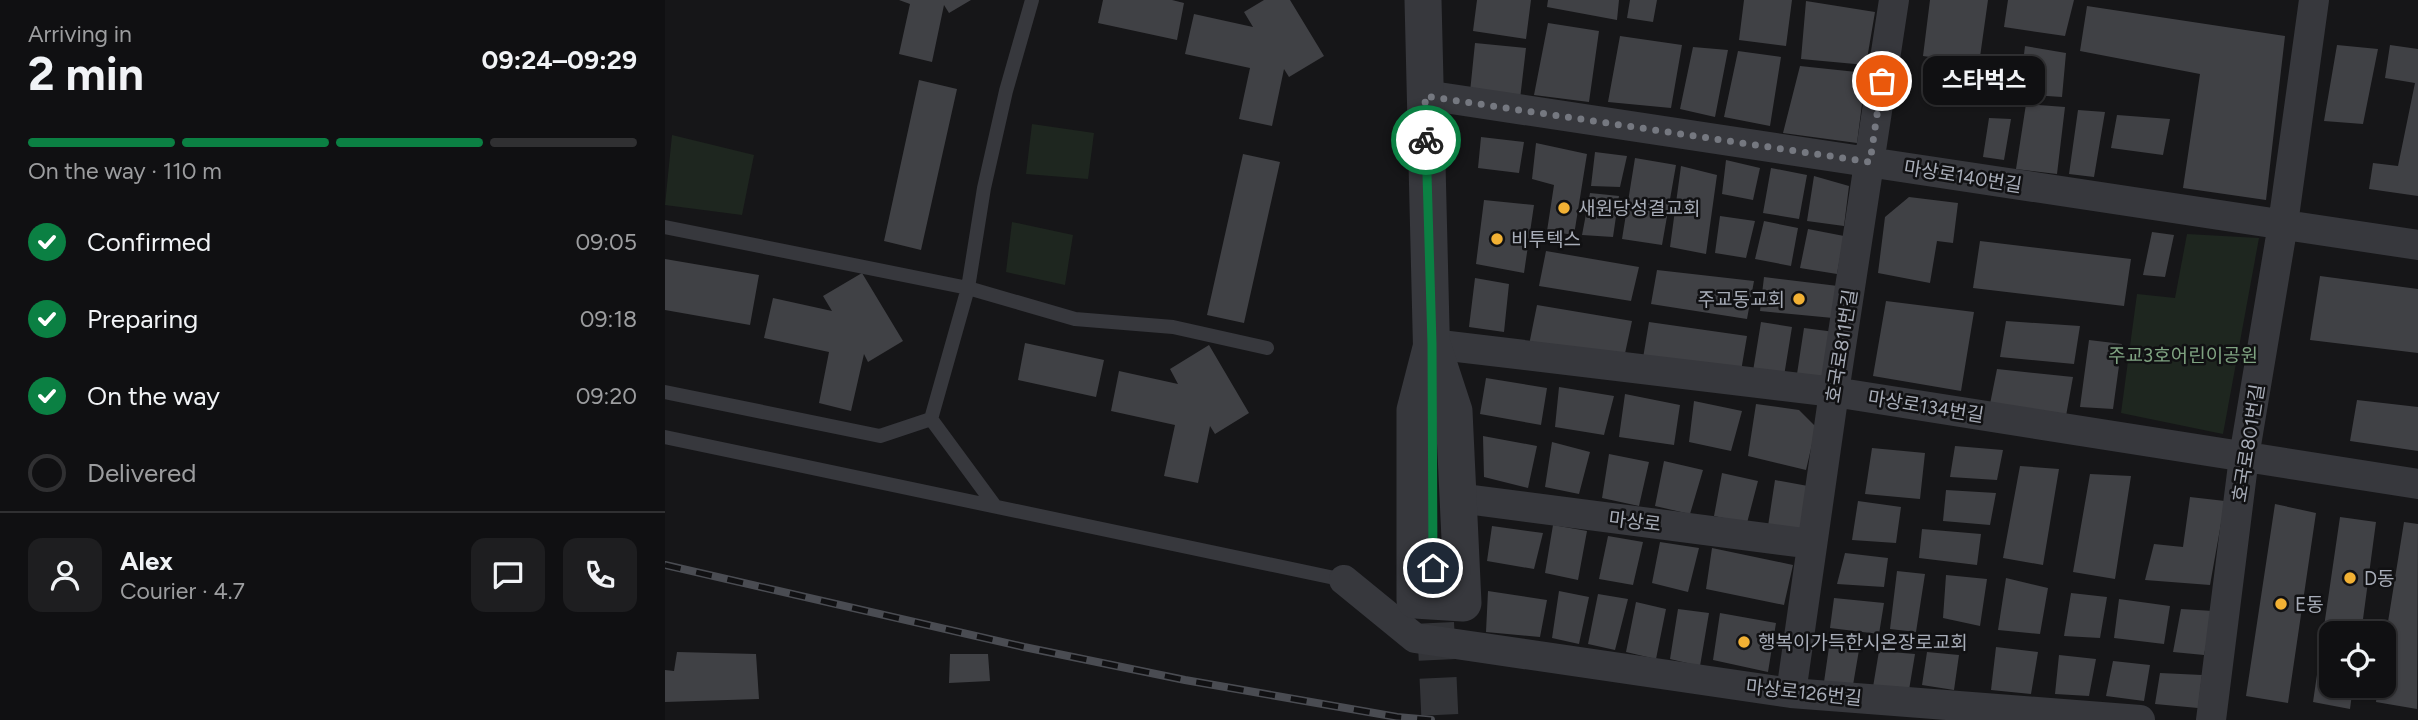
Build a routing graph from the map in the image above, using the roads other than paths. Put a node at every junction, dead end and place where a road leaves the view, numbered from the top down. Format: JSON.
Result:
{"nodes":[{"id":1,"x":1032,"y":0,"type":"edge"},
{"id":2,"x":1423,"y":0,"type":"edge"},
{"id":3,"x":1894,"y":0,"type":"edge"},
{"id":4,"x":2314,"y":0,"type":"edge"},
{"id":5,"x":1425,"y":96,"type":"junction"},
{"id":6,"x":1870,"y":162,"type":"junction"},
{"id":7,"x":2283,"y":225,"type":"junction"},
{"id":8,"x":665,"y":227,"type":"edge"},
{"id":9,"x":2418,"y":245,"type":"edge"},
{"id":10,"x":968,"y":288,"type":"junction"},
{"id":11,"x":1432,"y":344,"type":"junction"},
{"id":12,"x":1267,"y":348,"type":"dead end"},
{"id":13,"x":1834,"y":391,"type":"junction"},
{"id":14,"x":665,"y":392,"type":"edge"},
{"id":15,"x":931,"y":419,"type":"junction"},
{"id":16,"x":665,"y":437,"type":"edge"},
{"id":17,"x":2244,"y":457,"type":"junction"},
{"id":18,"x":2418,"y":484,"type":"edge"},
{"id":19,"x":1458,"y":498,"type":"junction"},
{"id":20,"x":995,"y":506,"type":"junction"},
{"id":21,"x":1812,"y":544,"type":"junction"},
{"id":22,"x":1433,"y":568,"type":"tunnel mouth"},
{"id":23,"x":1344,"y":580,"type":"junction"},
{"id":24,"x":1415,"y":600,"type":"junction"},
{"id":25,"x":1463,"y":603,"type":"junction"},
{"id":26,"x":1468,"y":648,"type":"junction"},
{"id":27,"x":1791,"y":693,"type":"junction"},
{"id":28,"x":2140,"y":720,"type":"edge"},
{"id":29,"x":2211,"y":720,"type":"edge"}],
"edges":[{"from":1,"to":10,"type":"lane"},
{"from":2,"to":5,"type":"street"},
{"from":3,"to":6,"type":"street","name":"호국로811번길"},
{"from":4,"to":7,"type":"street","name":"호국로801번길"},
{"from":5,"to":6,"type":"street","name":"마상로140번길"},
{"from":5,"to":11,"type":"street"},
{"from":6,"to":7,"type":"street","name":"마상로140번길"},
{"from":6,"to":13,"type":"street","name":"호국로811번길"},
{"from":7,"to":9,"type":"street","name":"마상로140번길"},
{"from":7,"to":17,"type":"street","name":"호국로801번길"},
{"from":8,"to":10,"type":"lane"},
{"from":10,"to":12,"type":"lane"},
{"from":10,"to":15,"type":"lane"},
{"from":11,"to":13,"type":"street","name":"마상로134번길"},
{"from":11,"to":19,"type":"street"},
{"from":11,"to":22,"type":"street"},
{"from":11,"to":24,"type":"street"},
{"from":13,"to":17,"type":"street","name":"마상로134번길"},
{"from":13,"to":21,"type":"street","name":"호국로811번길"},
{"from":14,"to":15,"type":"lane"},
{"from":15,"to":20,"type":"lane"},
{"from":16,"to":20,"type":"lane"},
{"from":17,"to":18,"type":"street","name":"마상로134번길"},
{"from":17,"to":29,"type":"street","name":"호국로801번길"},
{"from":19,"to":21,"type":"street","name":"마상로"},
{"from":19,"to":25,"type":"street"},
{"from":20,"to":23,"type":"lane"},
{"from":21,"to":27,"type":"street","name":"호국로811번길"},
{"from":23,"to":24,"type":"street"},
{"from":23,"to":26,"type":"street","name":"마상로126번길"},
{"from":24,"to":25,"type":"street"},
{"from":25,"to":26,"type":"street"},
{"from":26,"to":27,"type":"street","name":"마상로126번길"},
{"from":27,"to":28,"type":"street","name":"마상로126번길"}]}
